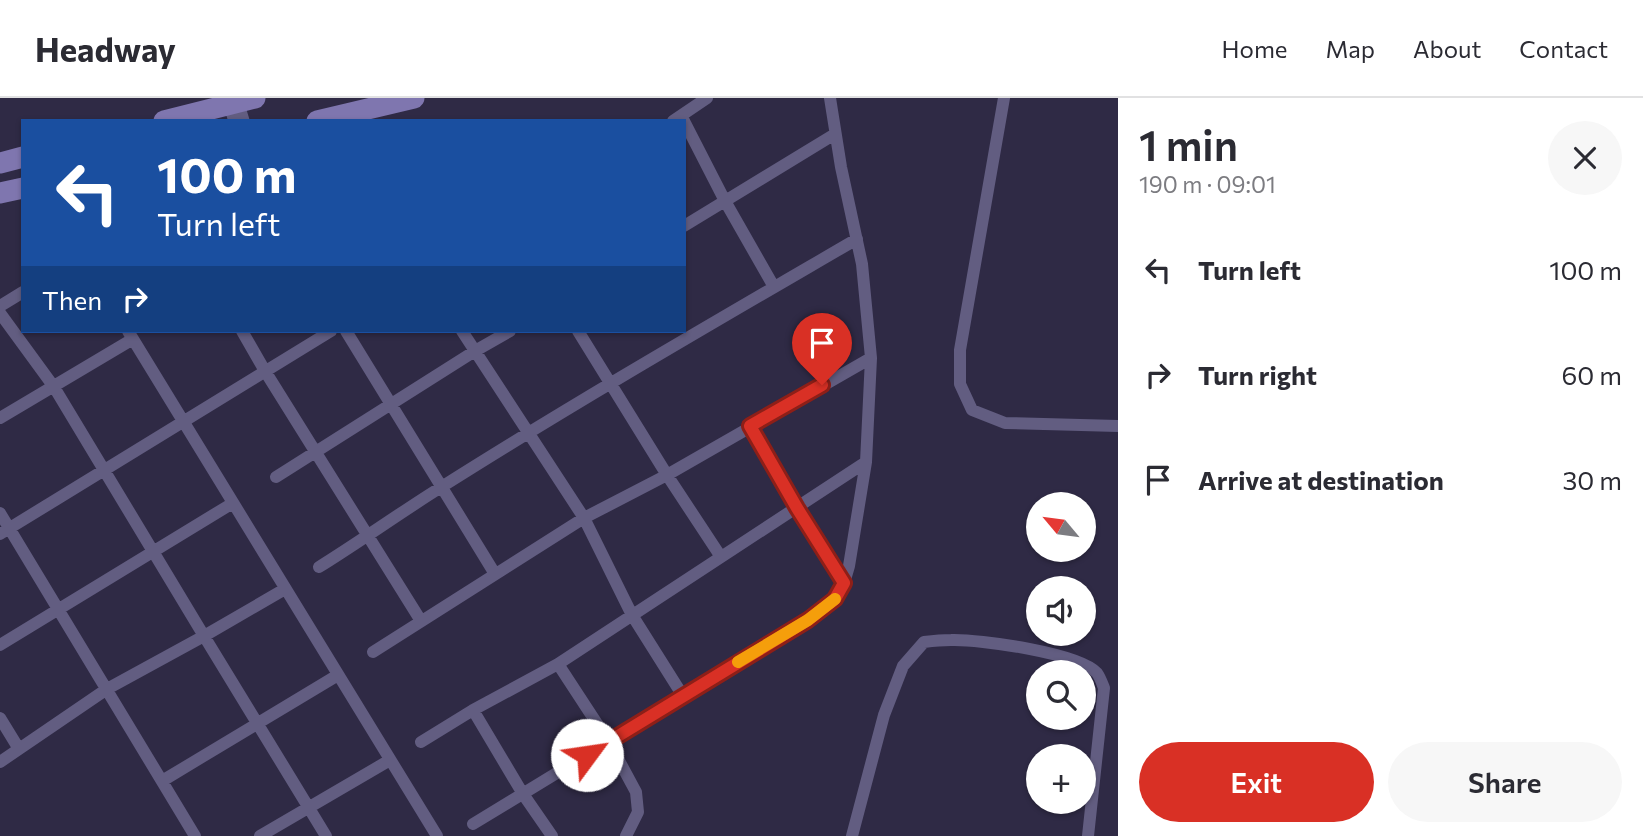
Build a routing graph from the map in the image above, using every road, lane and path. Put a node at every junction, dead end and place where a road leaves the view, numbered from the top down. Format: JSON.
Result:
{"nodes":[{"id":1,"x":255,"y":98,"type":"edge"},
{"id":2,"x":414,"y":98,"type":"edge"},
{"id":3,"x":707,"y":98,"type":"edge"},
{"id":4,"x":830,"y":98,"type":"edge"},
{"id":5,"x":1004,"y":98,"type":"edge"},
{"id":6,"x":235,"y":107,"type":"edge"},
{"id":7,"x":174,"y":119,"type":"edge"},
{"id":8,"x":325,"y":119,"type":"edge"},
{"id":9,"x":682,"y":119,"type":"edge"},
{"id":10,"x":686,"y":129,"type":"edge"},
{"id":11,"x":835,"y":134,"type":"junction"},
{"id":12,"x":21,"y":158,"type":"edge"},
{"id":13,"x":0,"y":163,"type":"edge"},
{"id":14,"x":21,"y":188,"type":"edge"},
{"id":15,"x":0,"y":193,"type":"edge"},
{"id":16,"x":725,"y":201,"type":"junction"},
{"id":17,"x":686,"y":225,"type":"edge"},
{"id":18,"x":857,"y":239,"type":"junction"},
{"id":19,"x":774,"y":287,"type":"junction"},
{"id":20,"x":21,"y":293,"type":"edge"},
{"id":21,"x":0,"y":306,"type":"edge"},
{"id":22,"x":0,"y":313,"type":"edge"},
{"id":23,"x":687,"y":331,"type":"edge"},
{"id":24,"x":243,"y":333,"type":"edge"},
{"id":25,"x":328,"y":333,"type":"edge"},
{"id":26,"x":347,"y":333,"type":"edge"},
{"id":27,"x":463,"y":333,"type":"edge"},
{"id":28,"x":506,"y":333,"type":"edge"},
{"id":29,"x":579,"y":333,"type":"edge"},
{"id":30,"x":684,"y":333,"type":"edge"},
{"id":31,"x":131,"y":335,"type":"edge"},
{"id":32,"x":475,"y":351,"type":"junction"},
{"id":33,"x":871,"y":358,"type":"junction"},
{"id":34,"x":265,"y":371,"type":"junction"},
{"id":35,"x":611,"y":383,"type":"junction"},
{"id":36,"x":54,"y":387,"type":"junction"},
{"id":37,"x":391,"y":404,"type":"junction"},
{"id":38,"x":0,"y":418,"type":"edge"},
{"id":39,"x":183,"y":422,"type":"junction"},
{"id":40,"x":750,"y":426,"type":"junction"},
{"id":41,"x":1118,"y":426,"type":"edge"},
{"id":42,"x":528,"y":434,"type":"junction"},
{"id":43,"x":315,"y":451,"type":"junction"},
{"id":44,"x":866,"y":462,"type":"junction"},
{"id":45,"x":103,"y":471,"type":"junction"},
{"id":46,"x":667,"y":475,"type":"junction"},
{"id":47,"x":276,"y":477,"type":"dead end"},
{"id":48,"x":442,"y":486,"type":"junction"},
{"id":49,"x":233,"y":503,"type":"junction"},
{"id":50,"x":797,"y":508,"type":"junction"},
{"id":51,"x":0,"y":513,"type":"edge"},
{"id":52,"x":584,"y":518,"type":"junction"},
{"id":53,"x":5,"y":531,"type":"edge"},
{"id":54,"x":368,"y":536,"type":"junction"},
{"id":55,"x":153,"y":552,"type":"junction"},
{"id":56,"x":721,"y":557,"type":"junction"},
{"id":57,"x":319,"y":567,"type":"dead end"},
{"id":58,"x":495,"y":574,"type":"junction"},
{"id":59,"x":844,"y":583,"type":"junction"},
{"id":60,"x":285,"y":589,"type":"junction"},
{"id":61,"x":58,"y":609,"type":"junction"},
{"id":62,"x":632,"y":615,"type":"junction"},
{"id":63,"x":421,"y":621,"type":"junction"},
{"id":64,"x":204,"y":636,"type":"junction"},
{"id":65,"x":0,"y":645,"type":"edge"},
{"id":66,"x":373,"y":652,"type":"dead end"},
{"id":67,"x":558,"y":664,"type":"junction"},
{"id":68,"x":338,"y":675,"type":"junction"},
{"id":69,"x":107,"y":689,"type":"junction"},
{"id":70,"x":683,"y":696,"type":"junction"},
{"id":71,"x":473,"y":710,"type":"junction"},
{"id":72,"x":0,"y":718,"type":"edge"},
{"id":73,"x":257,"y":723,"type":"junction"},
{"id":74,"x":421,"y":742,"type":"dead end"},
{"id":75,"x":609,"y":742,"type":"junction"},
{"id":76,"x":19,"y":749,"type":"junction"},
{"id":77,"x":390,"y":760,"type":"junction"},
{"id":78,"x":0,"y":762,"type":"edge"},
{"id":79,"x":162,"y":780,"type":"junction"},
{"id":80,"x":523,"y":794,"type":"junction"},
{"id":81,"x":309,"y":808,"type":"junction"},
{"id":82,"x":473,"y":824,"type":"dead end"},
{"id":83,"x":195,"y":836,"type":"edge"},
{"id":84,"x":260,"y":836,"type":"edge"},
{"id":85,"x":326,"y":836,"type":"edge"},
{"id":86,"x":437,"y":836,"type":"edge"},
{"id":87,"x":552,"y":836,"type":"edge"},
{"id":88,"x":626,"y":836,"type":"edge"},
{"id":89,"x":852,"y":836,"type":"edge"},
{"id":90,"x":1088,"y":836,"type":"edge"}],
"edges":[{"from":1,"to":6,"type":"main road"},
{"from":2,"to":8,"type":"main road"},
{"from":3,"to":9,"type":"lane"},
{"from":4,"to":11,"type":"lane"},
{"from":5,"to":41,"type":"lane"},
{"from":6,"to":7,"type":"main road"},
{"from":10,"to":16,"type":"lane"},
{"from":11,"to":16,"type":"lane"},
{"from":11,"to":18,"type":"lane"},
{"from":12,"to":13,"type":"main road"},
{"from":14,"to":15,"type":"main road"},
{"from":16,"to":17,"type":"lane"},
{"from":16,"to":19,"type":"lane"},
{"from":18,"to":19,"type":"lane"},
{"from":18,"to":33,"type":"lane"},
{"from":19,"to":23,"type":"lane"},
{"from":20,"to":21,"type":"lane"},
{"from":22,"to":36,"type":"lane"},
{"from":24,"to":34,"type":"lane"},
{"from":25,"to":34,"type":"lane"},
{"from":26,"to":37,"type":"lane"},
{"from":27,"to":32,"type":"lane"},
{"from":28,"to":32,"type":"lane"},
{"from":29,"to":35,"type":"lane"},
{"from":30,"to":35,"type":"lane"},
{"from":31,"to":36,"type":"lane"},
{"from":31,"to":39,"type":"lane"},
{"from":32,"to":37,"type":"lane"},
{"from":32,"to":42,"type":"lane"},
{"from":33,"to":40,"type":"lane"},
{"from":33,"to":44,"type":"lane"},
{"from":34,"to":39,"type":"lane"},
{"from":34,"to":43,"type":"lane"},
{"from":35,"to":42,"type":"lane"},
{"from":35,"to":46,"type":"lane"},
{"from":36,"to":38,"type":"lane"},
{"from":36,"to":45,"type":"lane"},
{"from":37,"to":43,"type":"lane"},
{"from":37,"to":48,"type":"lane"},
{"from":39,"to":45,"type":"lane"},
{"from":39,"to":49,"type":"lane"},
{"from":40,"to":46,"type":"lane"},
{"from":40,"to":50,"type":"lane"},
{"from":42,"to":48,"type":"lane"},
{"from":42,"to":52,"type":"lane"},
{"from":43,"to":47,"type":"lane"},
{"from":43,"to":54,"type":"lane"},
{"from":44,"to":50,"type":"lane"},
{"from":44,"to":59,"type":"lane"},
{"from":45,"to":53,"type":"lane"},
{"from":45,"to":55,"type":"lane"},
{"from":46,"to":52,"type":"lane"},
{"from":46,"to":56,"type":"lane"},
{"from":48,"to":54,"type":"lane"},
{"from":48,"to":58,"type":"lane"},
{"from":49,"to":55,"type":"lane"},
{"from":49,"to":60,"type":"lane"},
{"from":50,"to":56,"type":"lane"},
{"from":50,"to":59,"type":"lane"},
{"from":51,"to":53,"type":"lane"},
{"from":52,"to":58,"type":"lane"},
{"from":52,"to":62,"type":"lane"},
{"from":53,"to":61,"type":"lane"},
{"from":54,"to":57,"type":"lane"},
{"from":54,"to":63,"type":"lane"},
{"from":55,"to":61,"type":"lane"},
{"from":55,"to":64,"type":"lane"},
{"from":56,"to":62,"type":"lane"},
{"from":58,"to":63,"type":"lane"},
{"from":59,"to":70,"type":"lane"},
{"from":60,"to":64,"type":"lane"},
{"from":60,"to":68,"type":"lane"},
{"from":61,"to":65,"type":"lane"},
{"from":61,"to":69,"type":"lane"},
{"from":62,"to":67,"type":"lane"},
{"from":62,"to":70,"type":"lane"},
{"from":63,"to":66,"type":"lane"},
{"from":64,"to":69,"type":"lane"},
{"from":64,"to":73,"type":"lane"},
{"from":67,"to":71,"type":"lane"},
{"from":67,"to":75,"type":"lane"},
{"from":68,"to":73,"type":"lane"},
{"from":68,"to":77,"type":"lane"},
{"from":69,"to":76,"type":"lane"},
{"from":69,"to":79,"type":"lane"},
{"from":70,"to":75,"type":"lane"},
{"from":71,"to":74,"type":"lane"},
{"from":71,"to":80,"type":"lane"},
{"from":72,"to":76,"type":"lane"},
{"from":73,"to":79,"type":"lane"},
{"from":73,"to":81,"type":"lane"},
{"from":75,"to":80,"type":"lane"},
{"from":75,"to":88,"type":"lane"},
{"from":76,"to":78,"type":"lane"},
{"from":77,"to":81,"type":"lane"},
{"from":77,"to":86,"type":"lane"},
{"from":79,"to":83,"type":"lane"},
{"from":80,"to":82,"type":"lane"},
{"from":80,"to":87,"type":"lane"},
{"from":81,"to":84,"type":"lane"},
{"from":81,"to":85,"type":"lane"},
{"from":89,"to":90,"type":"lane"}]}
